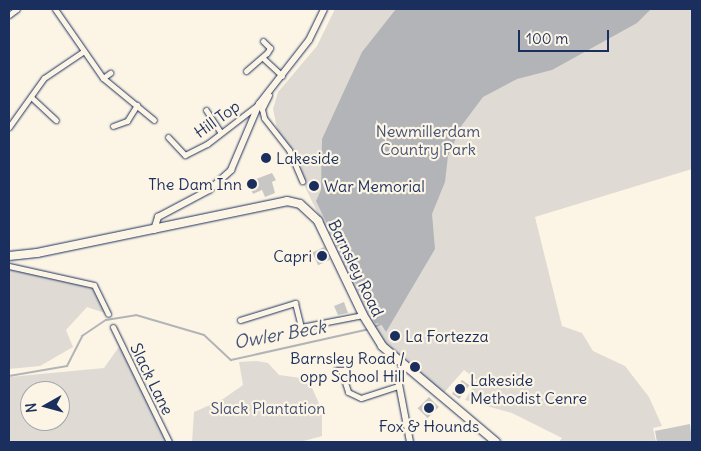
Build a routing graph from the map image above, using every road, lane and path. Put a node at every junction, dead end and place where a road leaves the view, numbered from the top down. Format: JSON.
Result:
{"nodes":[{"id":1,"x":17,"y":9,"type":"edge"},
{"id":2,"x":55,"y":9,"type":"edge"},
{"id":3,"x":324,"y":9,"type":"edge"},
{"id":4,"x":9,"y":15,"type":"edge"},
{"id":5,"x":263,"y":41,"type":"dead end"},
{"id":6,"x":84,"y":51,"type":"junction"},
{"id":7,"x":263,"y":58,"type":"junction"},
{"id":8,"x":246,"y":71,"type":"dead end"},
{"id":9,"x":110,"y":73,"type":"dead end"},
{"id":10,"x":282,"y":76,"type":"junction"},
{"id":11,"x":103,"y":78,"type":"junction"},
{"id":12,"x":270,"y":93,"type":"junction"},
{"id":13,"x":31,"y":97,"type":"junction"},
{"id":14,"x":259,"y":104,"type":"junction"},
{"id":15,"x":137,"y":105,"type":"junction"},
{"id":16,"x":56,"y":109,"type":"dead end"},
{"id":17,"x":206,"y":110,"type":"dead end"},
{"id":18,"x":51,"y":115,"type":"junction"},
{"id":19,"x":56,"y":120,"type":"dead end"},
{"id":20,"x":154,"y":120,"type":"dead end"},
{"id":21,"x":112,"y":126,"type":"dead end"},
{"id":22,"x":9,"y":127,"type":"edge"},
{"id":23,"x":221,"y":133,"type":"junction"},
{"id":24,"x":168,"y":137,"type":"dead end"},
{"id":25,"x":302,"y":181,"type":"dead end"},
{"id":26,"x":154,"y":230,"type":"junction"},
{"id":27,"x":9,"y":256,"type":"edge"},
{"id":28,"x":9,"y":266,"type":"edge"},
{"id":29,"x":108,"y":314,"type":"dead end"},
{"id":30,"x":363,"y":315,"type":"junction"},
{"id":31,"x":240,"y":320,"type":"dead end"},
{"id":32,"x":114,"y":327,"type":"dead end"},
{"id":33,"x":403,"y":366,"type":"junction"},
{"id":34,"x":341,"y":370,"type":"dead end"},
{"id":35,"x":399,"y":386,"type":"junction"},
{"id":36,"x":168,"y":442,"type":"edge"},
{"id":37,"x":410,"y":442,"type":"edge"},
{"id":38,"x":496,"y":442,"type":"edge"}],
"edges":[{"from":1,"to":4,"type":"street"},
{"from":2,"to":6,"type":"street"},
{"from":3,"to":10,"type":"street"},
{"from":5,"to":7,"type":"street"},
{"from":6,"to":11,"type":"street"},
{"from":6,"to":13,"type":"street"},
{"from":7,"to":8,"type":"street"},
{"from":7,"to":10,"type":"street"},
{"from":9,"to":11,"type":"street"},
{"from":10,"to":12,"type":"street"},
{"from":11,"to":15,"type":"street"},
{"from":12,"to":14,"type":"street"},
{"from":12,"to":25,"type":"street"},
{"from":13,"to":18,"type":"street"},
{"from":13,"to":22,"type":"street"},
{"from":14,"to":23,"type":"street","name":"Hill Top"},
{"from":14,"to":26,"type":"street"},
{"from":15,"to":20,"type":"street"},
{"from":15,"to":21,"type":"street"},
{"from":16,"to":18,"type":"street"},
{"from":17,"to":23,"type":"street"},
{"from":18,"to":19,"type":"street"},
{"from":23,"to":24,"type":"street","name":"Hill Top"},
{"from":26,"to":27,"type":"main road","name":"Barnsley Road"},
{"from":26,"to":30,"type":"main road","name":"Barnsley Road"},
{"from":28,"to":29,"type":"street"},
{"from":30,"to":31,"type":"street"},
{"from":30,"to":33,"type":"main road","name":"Barnsley Road"},
{"from":32,"to":36,"type":"street","name":"Slack Lane"},
{"from":33,"to":35,"type":"street"},
{"from":33,"to":38,"type":"main road","name":"Barnsley Road"},
{"from":34,"to":35,"type":"street"},
{"from":35,"to":37,"type":"street"}]}
